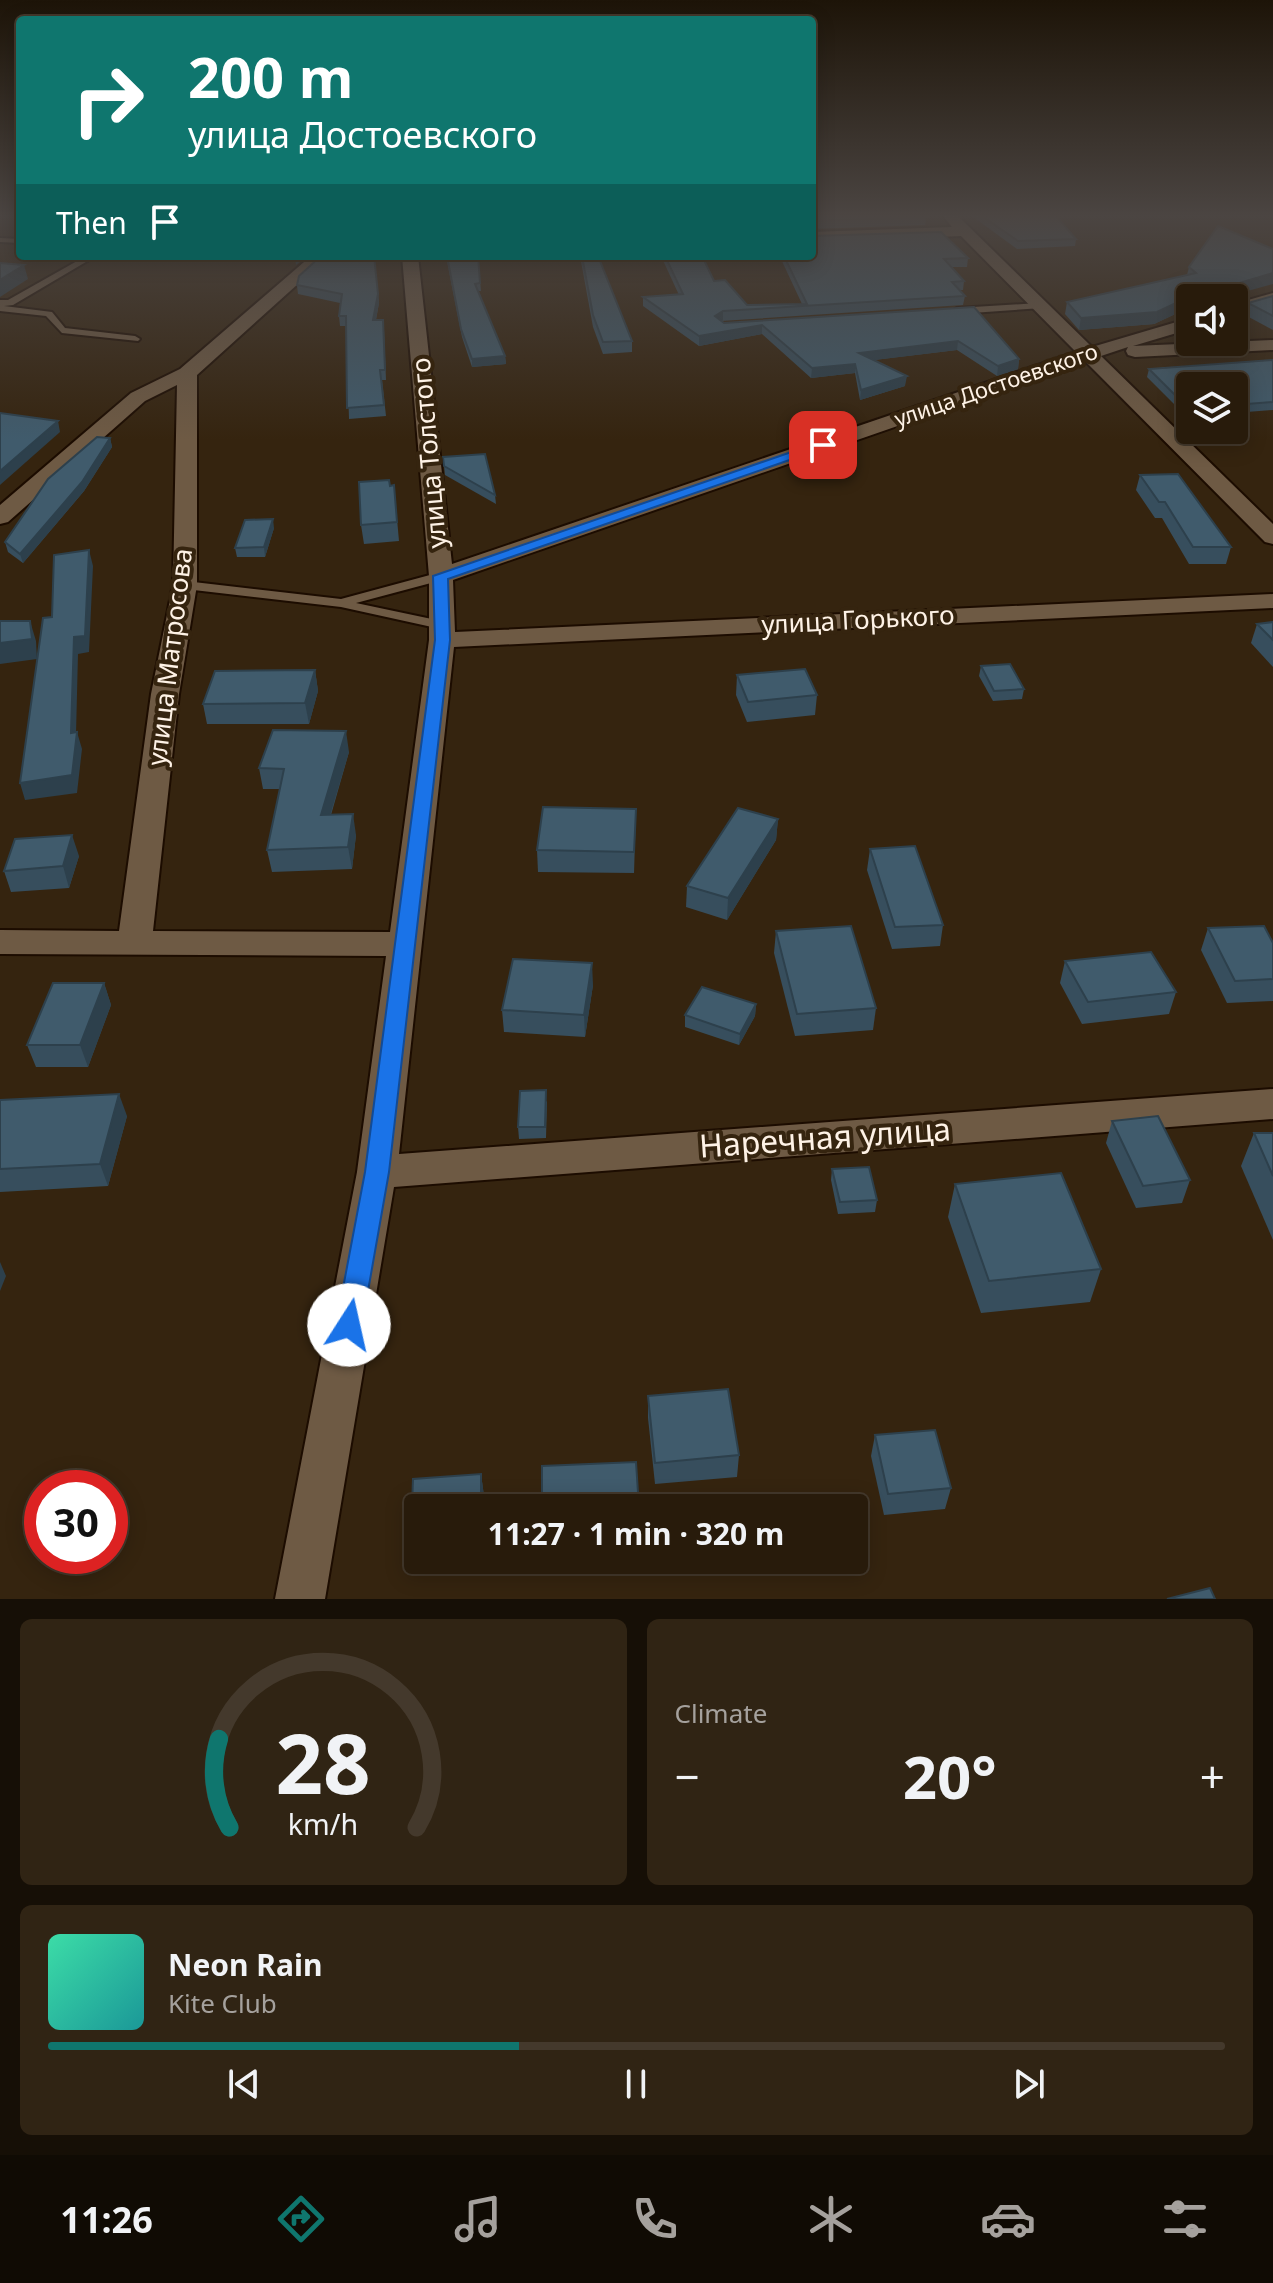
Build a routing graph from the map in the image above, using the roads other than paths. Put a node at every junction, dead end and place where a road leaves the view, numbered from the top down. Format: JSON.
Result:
{"nodes":[{"id":1,"x":32,"y":291,"type":"edge"},
{"id":2,"x":281,"y":291,"type":"edge"},
{"id":3,"x":413,"y":291,"type":"edge"},
{"id":4,"x":1024,"y":291,"type":"edge"},
{"id":5,"x":1273,"y":298,"type":"edge"},
{"id":6,"x":0,"y":305,"type":"edge"},
{"id":7,"x":1039,"y":306,"type":"junction"},
{"id":8,"x":1248,"y":306,"type":"edge"},
{"id":9,"x":944,"y":312,"type":"edge"},
{"id":10,"x":1176,"y":327,"type":"edge"},
{"id":11,"x":135,"y":339,"type":"dead end"},
{"id":12,"x":1273,"y":345,"type":"edge"},
{"id":13,"x":1087,"y":354,"type":"junction"},
{"id":14,"x":187,"y":373,"type":"junction"},
{"id":15,"x":0,"y":517,"type":"edge"},
{"id":16,"x":1273,"y":537,"type":"edge"},
{"id":17,"x":441,"y":576,"type":"junction"},
{"id":18,"x":185,"y":585,"type":"junction"},
{"id":19,"x":1273,"y":601,"type":"edge"},
{"id":20,"x":341,"y":603,"type":"junction"},
{"id":21,"x":442,"y":632,"type":"junction"},
{"id":22,"x":135,"y":940,"type":"junction"},
{"id":23,"x":0,"y":942,"type":"edge"},
{"id":24,"x":403,"y":944,"type":"junction"},
{"id":25,"x":1273,"y":1104,"type":"edge"},
{"id":26,"x":377,"y":1172,"type":"junction"},
{"id":27,"x":300,"y":1599,"type":"edge"}],
"edges":[{"from":1,"to":6,"type":"lane"},
{"from":2,"to":14,"type":"street"},
{"from":3,"to":17,"type":"street","name":"улица Толстого"},
{"from":4,"to":7,"type":"street"},
{"from":5,"to":8,"type":"street"},
{"from":6,"to":11,"type":"lane"},
{"from":7,"to":9,"type":"lane"},
{"from":7,"to":13,"type":"street"},
{"from":10,"to":13,"type":"street","name":"улица Достоевского"},
{"from":12,"to":13,"type":"street"},
{"from":13,"to":16,"type":"street"},
{"from":13,"to":17,"type":"street","name":"улица Достоевского"},
{"from":14,"to":15,"type":"street"},
{"from":14,"to":18,"type":"street","name":"улица Матросова"},
{"from":17,"to":20,"type":"lane"},
{"from":17,"to":21,"type":"street","name":"улица Толстого"},
{"from":18,"to":20,"type":"lane"},
{"from":18,"to":22,"type":"street","name":"улица Матросова"},
{"from":19,"to":21,"type":"street","name":"улица Горького"},
{"from":20,"to":21,"type":"lane"},
{"from":21,"to":24,"type":"street","name":"улица Толстого"},
{"from":22,"to":23,"type":"street"},
{"from":22,"to":24,"type":"street"},
{"from":24,"to":26,"type":"street","name":"улица Толстого"},
{"from":25,"to":26,"type":"street","name":"Наречная улица"},
{"from":26,"to":27,"type":"street","name":"улица Толстого"}]}
